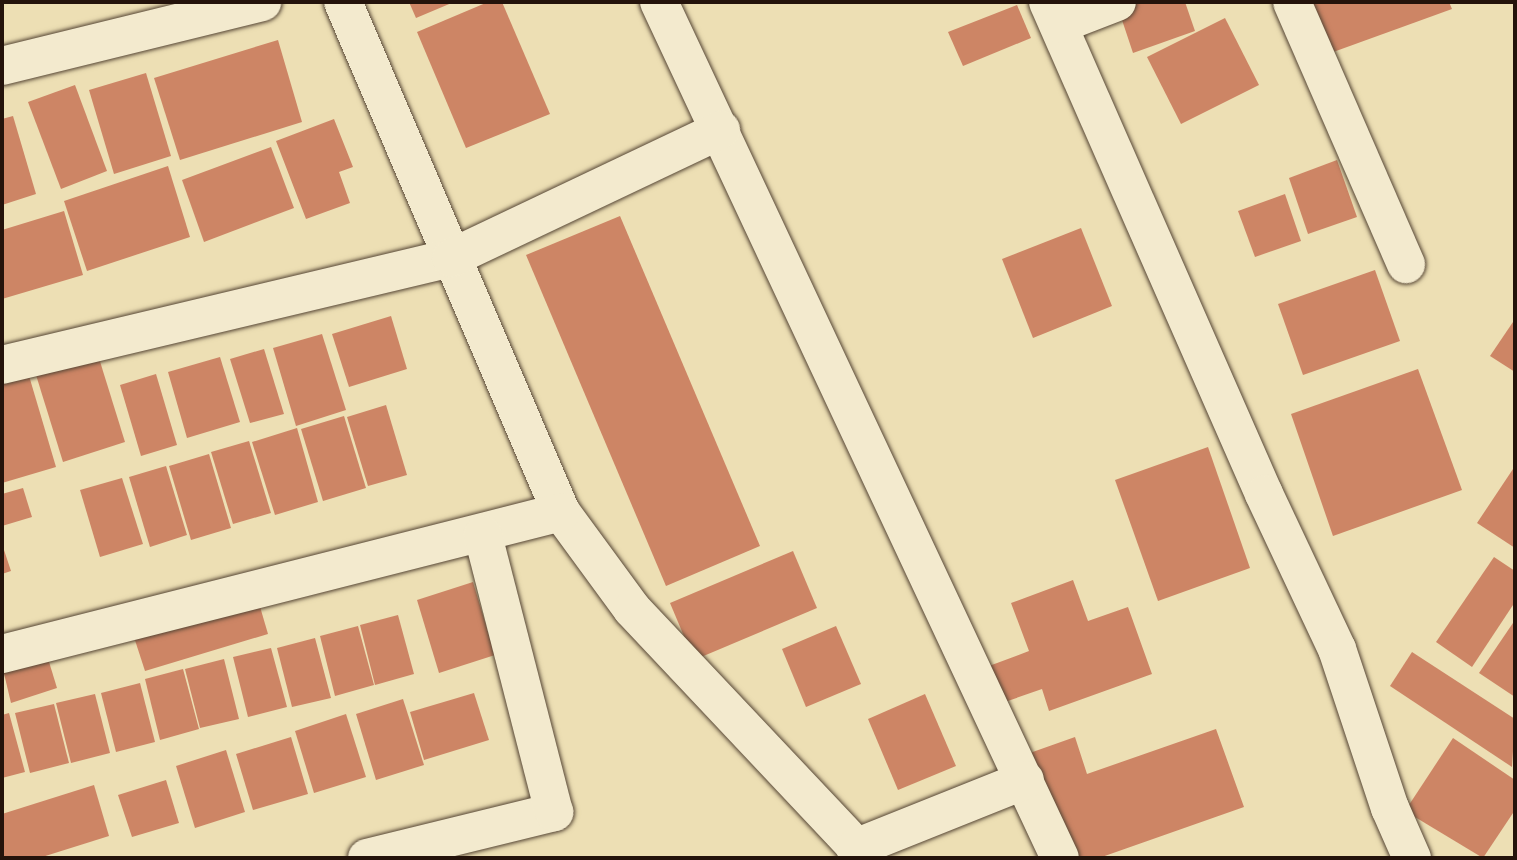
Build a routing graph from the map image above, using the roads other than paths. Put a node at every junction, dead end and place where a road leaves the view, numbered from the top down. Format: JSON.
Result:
{"nodes":[{"id":1,"x":262,"y":2,"type":"edge"},
{"id":2,"x":343,"y":2,"type":"edge"},
{"id":3,"x":659,"y":2,"type":"edge"},
{"id":4,"x":1117,"y":2,"type":"edge"},
{"id":5,"x":1292,"y":2,"type":"edge"},
{"id":6,"x":1054,"y":13,"type":"edge"},
{"id":7,"x":2,"y":66,"type":"edge"},
{"id":8,"x":721,"y":130,"type":"junction"},
{"id":9,"x":451,"y":258,"type":"junction"},
{"id":10,"x":1406,"y":264,"type":"dead end"},
{"id":11,"x":2,"y":365,"type":"edge"},
{"id":12,"x":561,"y":512,"type":"junction"},
{"id":13,"x":482,"y":535,"type":"junction"},
{"id":14,"x":2,"y":654,"type":"edge"},
{"id":15,"x":1025,"y":780,"type":"junction"},
{"id":16,"x":861,"y":853,"type":"edge"},
{"id":17,"x":367,"y":858,"type":"edge"},
{"id":18,"x":1060,"y":858,"type":"edge"},
{"id":19,"x":1412,"y":858,"type":"edge"}],
"edges":[{"from":1,"to":7,"type":"street"},
{"from":2,"to":9,"type":"street"},
{"from":3,"to":8,"type":"street"},
{"from":4,"to":6,"type":"street"},
{"from":5,"to":10,"type":"street"},
{"from":6,"to":19,"type":"street"},
{"from":8,"to":9,"type":"street"},
{"from":8,"to":15,"type":"street"},
{"from":9,"to":11,"type":"street"},
{"from":9,"to":12,"type":"street"},
{"from":12,"to":13,"type":"street"},
{"from":12,"to":16,"type":"street"},
{"from":13,"to":14,"type":"street"},
{"from":13,"to":17,"type":"street"},
{"from":15,"to":16,"type":"street"},
{"from":15,"to":18,"type":"street"}]}
